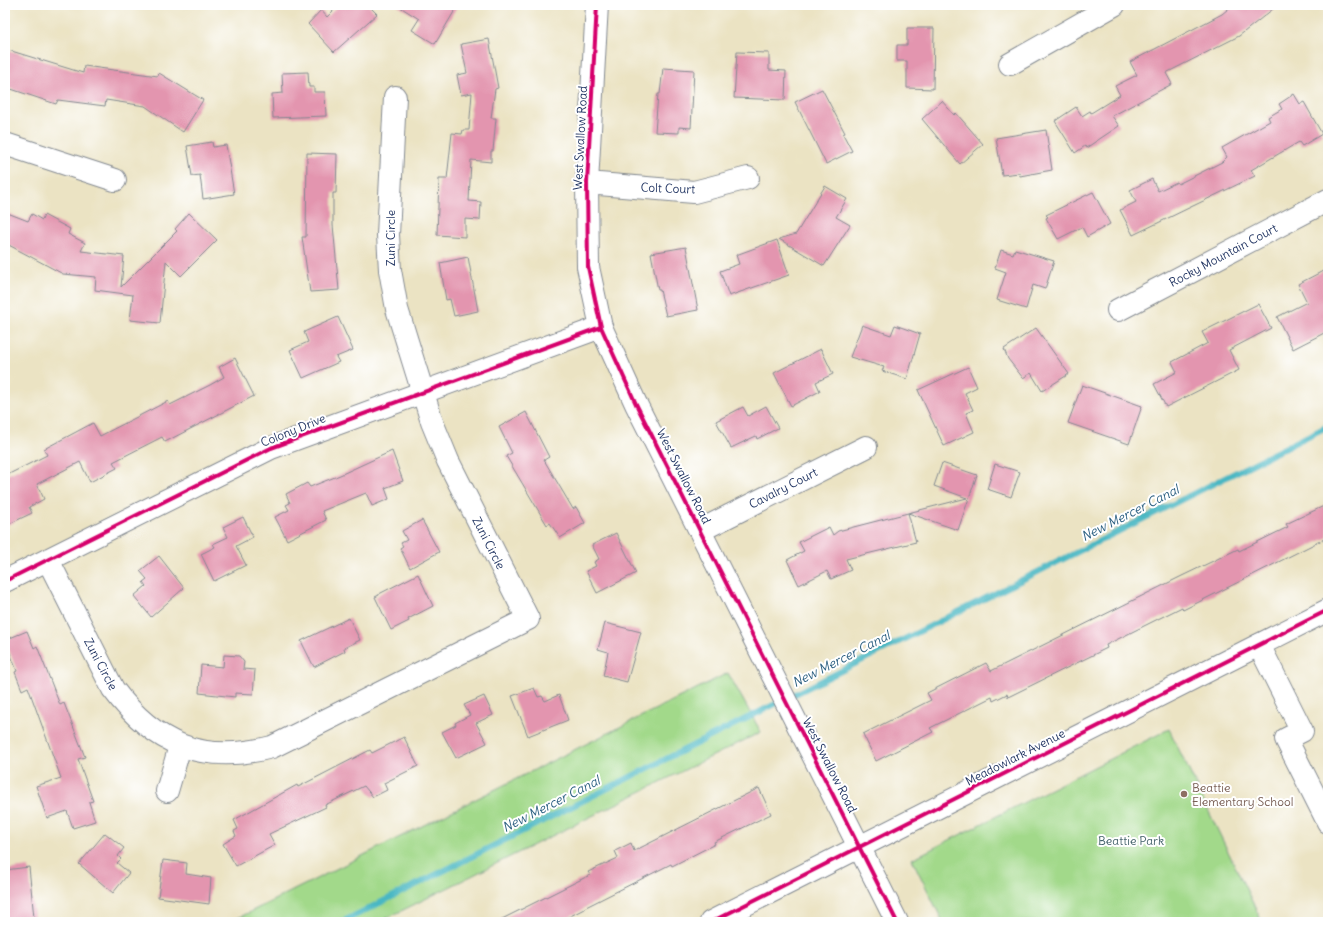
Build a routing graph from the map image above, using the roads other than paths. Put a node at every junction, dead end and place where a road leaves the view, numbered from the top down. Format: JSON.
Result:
{"nodes":[{"id":1,"x":597,"y":5,"type":"edge"},
{"id":2,"x":1114,"y":5,"type":"edge"},
{"id":3,"x":1010,"y":64,"type":"dead end"},
{"id":4,"x":395,"y":97,"type":"dead end"},
{"id":5,"x":5,"y":144,"type":"edge"},
{"id":6,"x":748,"y":178,"type":"dead end"},
{"id":7,"x":115,"y":180,"type":"dead end"},
{"id":8,"x":587,"y":183,"type":"junction"},
{"id":9,"x":1328,"y":200,"type":"edge"},
{"id":10,"x":1118,"y":310,"type":"dead end"},
{"id":11,"x":601,"y":327,"type":"junction"},
{"id":12,"x":422,"y":392,"type":"junction"},
{"id":13,"x":866,"y":447,"type":"dead end"},
{"id":14,"x":701,"y":530,"type":"junction"},
{"id":15,"x":48,"y":560,"type":"junction"},
{"id":16,"x":5,"y":581,"type":"edge"},
{"id":17,"x":1328,"y":610,"type":"edge"},
{"id":18,"x":1259,"y":645,"type":"junction"},
{"id":19,"x":180,"y":746,"type":"junction"},
{"id":20,"x":167,"y":791,"type":"dead end"},
{"id":21,"x":1328,"y":822,"type":"edge"},
{"id":22,"x":859,"y":846,"type":"junction"},
{"id":23,"x":711,"y":922,"type":"edge"},
{"id":24,"x":897,"y":922,"type":"edge"}],
"edges":[{"from":1,"to":8,"type":"street","name":"West Swallow Road"},
{"from":2,"to":3,"type":"street"},
{"from":4,"to":12,"type":"street","name":"Zuni Circle"},
{"from":5,"to":7,"type":"street"},
{"from":6,"to":8,"type":"street","name":"Colt Court"},
{"from":8,"to":11,"type":"street","name":"West Swallow Road"},
{"from":9,"to":10,"type":"street","name":"Rocky Mountain Court"},
{"from":11,"to":12,"type":"street","name":"Colony Drive"},
{"from":11,"to":14,"type":"street","name":"West Swallow Road"},
{"from":12,"to":15,"type":"street","name":"Colony Drive"},
{"from":12,"to":19,"type":"street","name":"Zuni Circle"},
{"from":13,"to":14,"type":"street","name":"Cavalry Court"},
{"from":14,"to":22,"type":"street","name":"West Swallow Road"},
{"from":15,"to":16,"type":"street","name":"Colony Drive"},
{"from":15,"to":19,"type":"street","name":"Zuni Circle"},
{"from":17,"to":18,"type":"street","name":"Meadowlark Avenue"},
{"from":18,"to":21,"type":"street"},
{"from":18,"to":22,"type":"street","name":"Meadowlark Avenue"},
{"from":19,"to":20,"type":"street"},
{"from":22,"to":23,"type":"street","name":"Meadowlark Avenue"},
{"from":22,"to":24,"type":"street","name":"West Swallow Road"}]}
